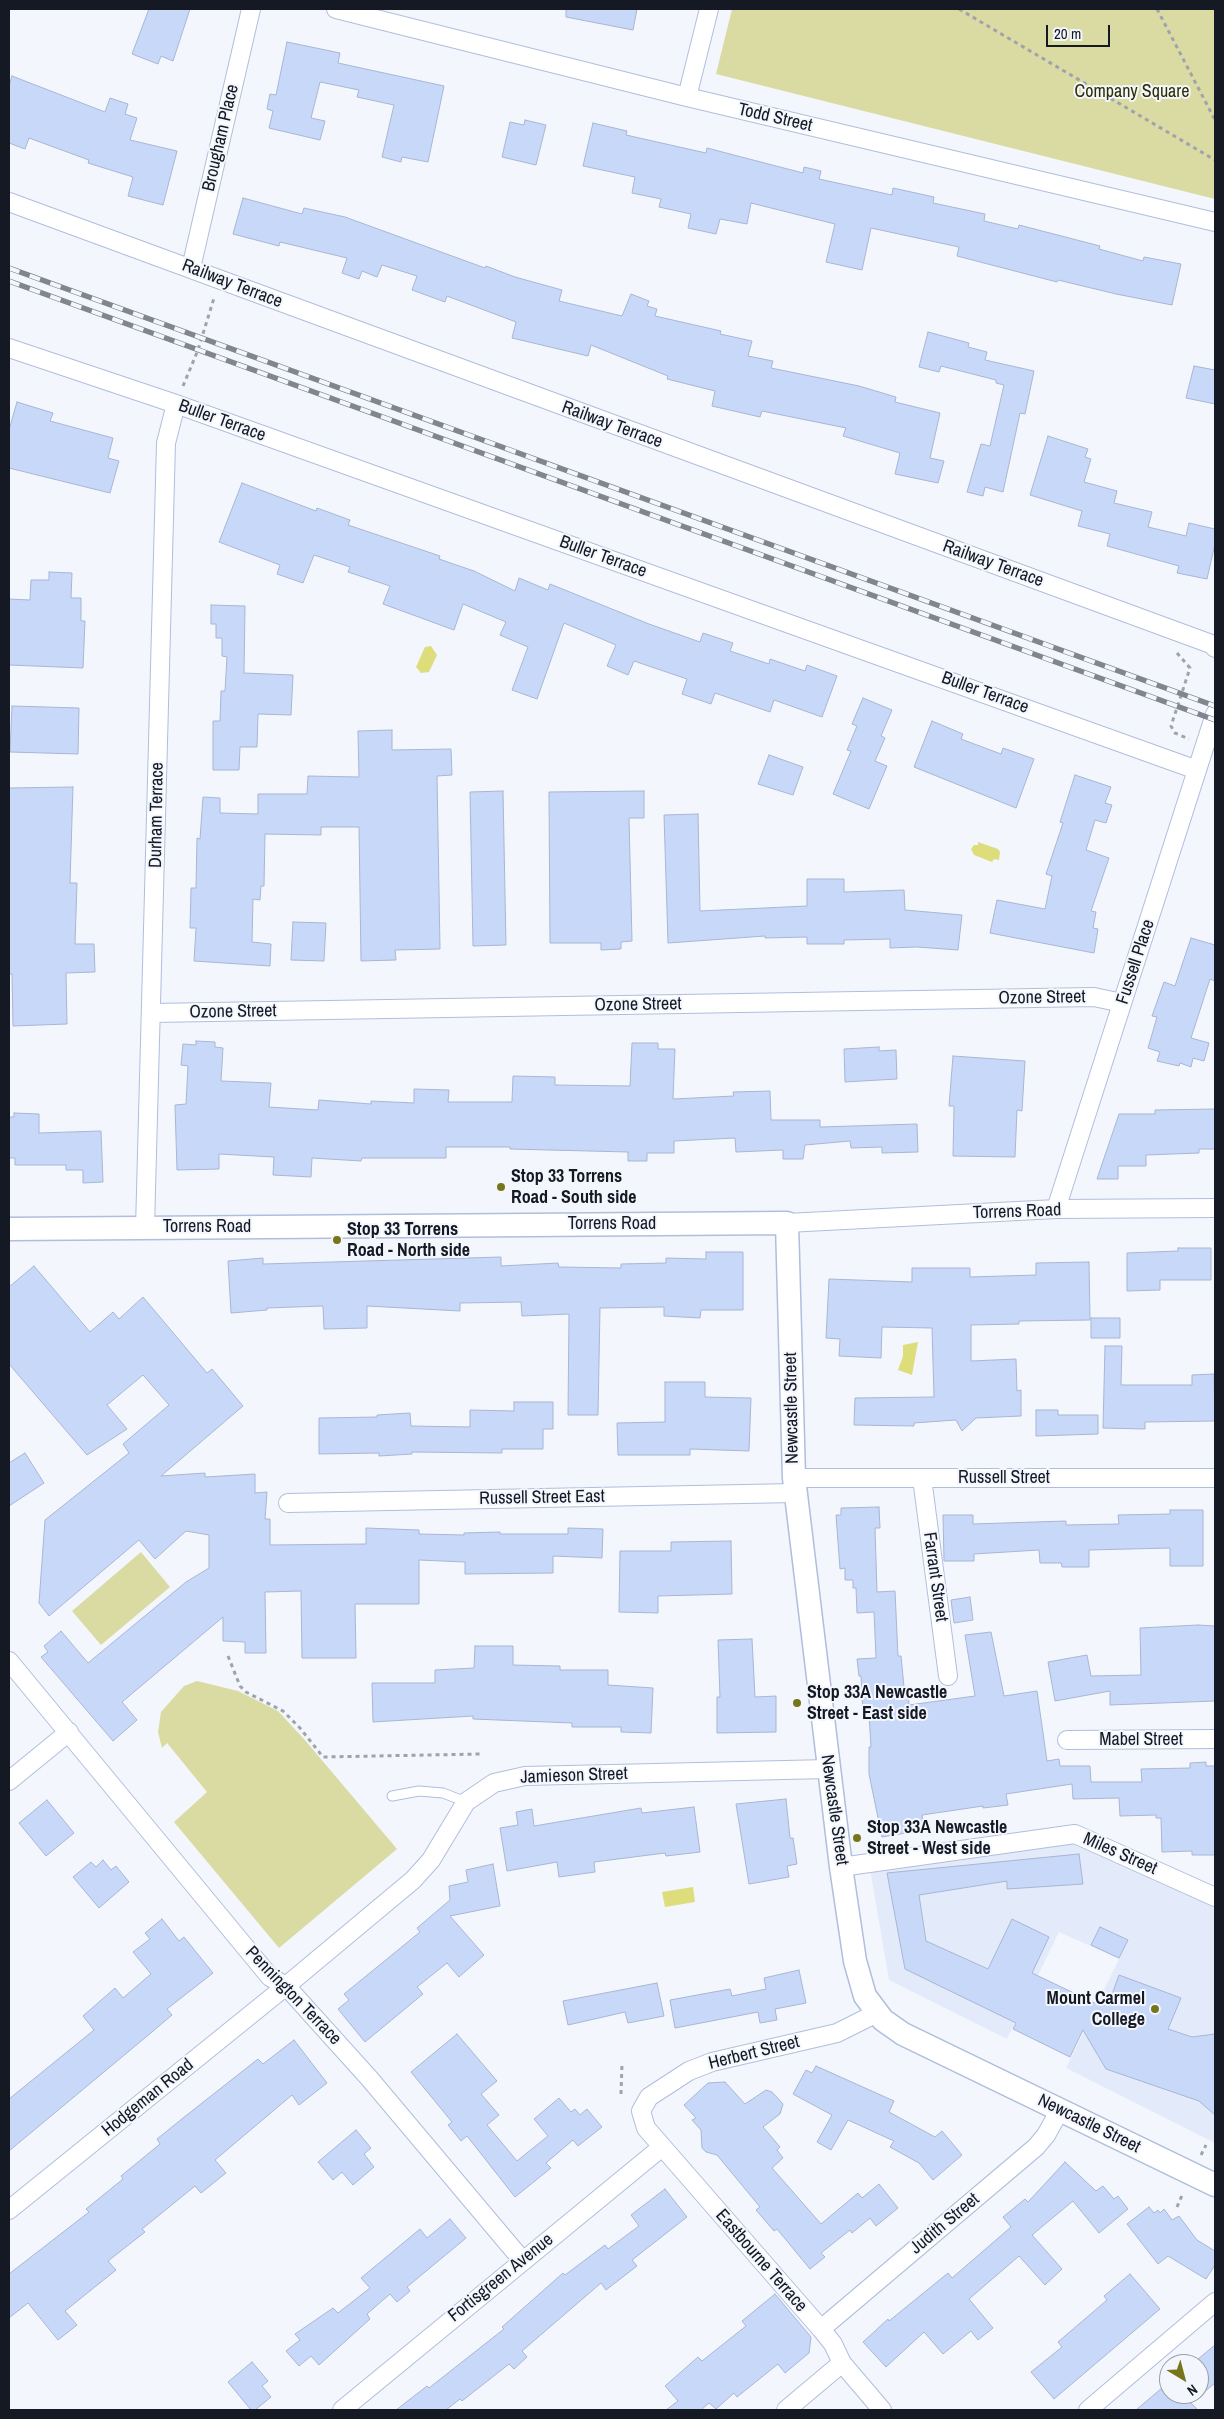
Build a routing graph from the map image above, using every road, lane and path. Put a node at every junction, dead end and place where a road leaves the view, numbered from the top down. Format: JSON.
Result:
{"nodes":[{"id":1,"x":251,"y":9,"type":"edge"},
{"id":2,"x":336,"y":9,"type":"edge"},
{"id":3,"x":709,"y":9,"type":"edge"},
{"id":4,"x":959,"y":9,"type":"edge"},
{"id":5,"x":1157,"y":9,"type":"edge"},
{"id":6,"x":687,"y":97,"type":"junction"},
{"id":7,"x":1215,"y":120,"type":"edge"},
{"id":8,"x":1215,"y":160,"type":"edge"},
{"id":9,"x":9,"y":202,"type":"edge"},
{"id":10,"x":1215,"y":222,"type":"edge"},
{"id":11,"x":191,"y":268,"type":"junction"},
{"id":12,"x":220,"y":280,"type":"junction"},
{"id":13,"x":9,"y":348,"type":"edge"},
{"id":14,"x":176,"y":404,"type":"junction"},
{"id":15,"x":1215,"y":648,"type":"edge"},
{"id":16,"x":1177,"y":652,"type":"dead end"},
{"id":17,"x":1215,"y":714,"type":"edge"},
{"id":18,"x":1175,"y":733,"type":"dead end"},
{"id":19,"x":1197,"y":770,"type":"junction"},
{"id":20,"x":1122,"y":1003,"type":"junction"},
{"id":21,"x":152,"y":1013,"type":"junction"},
{"id":22,"x":1215,"y":1208,"type":"edge"},
{"id":23,"x":1056,"y":1209,"type":"junction"},
{"id":24,"x":787,"y":1223,"type":"junction"},
{"id":25,"x":145,"y":1228,"type":"junction"},
{"id":26,"x":9,"y":1229,"type":"edge"},
{"id":27,"x":922,"y":1478,"type":"junction"},
{"id":28,"x":1215,"y":1478,"type":"edge"},
{"id":29,"x":795,"y":1486,"type":"junction"},
{"id":30,"x":288,"y":1503,"type":"dead end"},
{"id":31,"x":228,"y":1656,"type":"dead end"},
{"id":32,"x":9,"y":1661,"type":"edge"},
{"id":33,"x":948,"y":1676,"type":"dead end"},
{"id":34,"x":69,"y":1732,"type":"junction"},
{"id":35,"x":1215,"y":1739,"type":"edge"},
{"id":36,"x":1067,"y":1740,"type":"dead end"},
{"id":37,"x":481,"y":1754,"type":"dead end"},
{"id":38,"x":828,"y":1769,"type":"junction"},
{"id":39,"x":9,"y":1781,"type":"edge"},
{"id":40,"x":392,"y":1796,"type":"dead end"},
{"id":41,"x":466,"y":1802,"type":"junction"},
{"id":42,"x":841,"y":1868,"type":"junction"},
{"id":43,"x":1215,"y":1897,"type":"edge"},
{"id":44,"x":286,"y":1986,"type":"junction"},
{"id":45,"x":877,"y":2013,"type":"junction"},
{"id":46,"x":622,"y":2064,"type":"dead end"},
{"id":47,"x":621,"y":2094,"type":"dead end"},
{"id":48,"x":1060,"y":2110,"type":"junction"},
{"id":49,"x":641,"y":2111,"type":"joint"},
{"id":50,"x":662,"y":2147,"type":"junction"},
{"id":51,"x":1215,"y":2185,"type":"edge"},
{"id":52,"x":9,"y":2210,"type":"edge"},
{"id":53,"x":522,"y":2260,"type":"junction"},
{"id":54,"x":1215,"y":2302,"type":"edge"},
{"id":55,"x":821,"y":2329,"type":"junction"},
{"id":56,"x":842,"y":2363,"type":"junction"},
{"id":57,"x":342,"y":2410,"type":"edge"},
{"id":58,"x":786,"y":2410,"type":"edge"},
{"id":59,"x":882,"y":2410,"type":"edge"},
{"id":60,"x":1088,"y":2410,"type":"edge"}],
"edges":[{"from":1,"to":11,"type":"street","name":"Brougham Place"},
{"from":2,"to":6,"type":"street","name":"Todd Street"},
{"from":3,"to":6,"type":"street"},
{"from":4,"to":8,"type":"path"},
{"from":5,"to":7,"type":"path"},
{"from":6,"to":10,"type":"street","name":"Todd Street"},
{"from":9,"to":11,"type":"street","name":"Railway Terrace"},
{"from":11,"to":12,"type":"street","name":"Railway Terrace"},
{"from":12,"to":14,"type":"path"},
{"from":12,"to":15,"type":"street","name":"Railway Terrace"},
{"from":13,"to":14,"type":"street","name":"Buller Terrace"},
{"from":14,"to":19,"type":"street","name":"Buller Terrace"},
{"from":14,"to":21,"type":"street","name":"Durham Terrace"},
{"from":16,"to":18,"type":"path"},
{"from":17,"to":19,"type":"street","name":"Fussell Place"},
{"from":19,"to":20,"type":"street","name":"Fussell Place"},
{"from":20,"to":21,"type":"street","name":"Ozone Street"},
{"from":20,"to":23,"type":"street","name":"Fussell Place"},
{"from":21,"to":25,"type":"street","name":"Durham Terrace"},
{"from":22,"to":23,"type":"street","name":"Torrens Road"},
{"from":23,"to":24,"type":"street","name":"Torrens Road"},
{"from":24,"to":25,"type":"street","name":"Torrens Road"},
{"from":24,"to":29,"type":"street","name":"Newcastle Street"},
{"from":25,"to":26,"type":"street","name":"Torrens Road"},
{"from":27,"to":28,"type":"street","name":"Russell Street"},
{"from":27,"to":29,"type":"street","name":"Russell Street"},
{"from":27,"to":33,"type":"street","name":"Farrant Street"},
{"from":29,"to":30,"type":"street","name":"Russell Street East"},
{"from":29,"to":38,"type":"street","name":"Newcastle Street"},
{"from":31,"to":37,"type":"path"},
{"from":32,"to":34,"type":"street","name":"Pennington Terrace"},
{"from":34,"to":39,"type":"street"},
{"from":34,"to":44,"type":"street","name":"Pennington Terrace"},
{"from":35,"to":36,"type":"street","name":"Mabel Street"},
{"from":38,"to":41,"type":"street","name":"Jamieson Street"},
{"from":38,"to":42,"type":"street","name":"Newcastle Street"},
{"from":40,"to":41,"type":"lane"},
{"from":41,"to":44,"type":"street","name":"Jamieson Street"},
{"from":42,"to":43,"type":"street","name":"Miles Street"},
{"from":42,"to":45,"type":"street","name":"Newcastle Street"},
{"from":44,"to":52,"type":"street","name":"Hodgeman Road"},
{"from":44,"to":53,"type":"street","name":"Pennington Terrace"},
{"from":45,"to":48,"type":"street","name":"Newcastle Street"},
{"from":45,"to":49,"type":"street","name":"Herbert Street"},
{"from":46,"to":47,"type":"path"},
{"from":48,"to":51,"type":"street","name":"Newcastle Street"},
{"from":48,"to":55,"type":"street","name":"Judith Street"},
{"from":49,"to":50,"type":"street","name":"Eastbourne Terrace"},
{"from":50,"to":53,"type":"street","name":"Fortisgreen Avenue"},
{"from":50,"to":55,"type":"street","name":"Eastbourne Terrace"},
{"from":53,"to":57,"type":"street","name":"Fortisgreen Avenue"},
{"from":54,"to":60,"type":"street"},
{"from":55,"to":56,"type":"street","name":"Eastbourne Terrace"},
{"from":56,"to":58,"type":"street"},
{"from":56,"to":59,"type":"street","name":"Eastbourne Terrace"}]}
